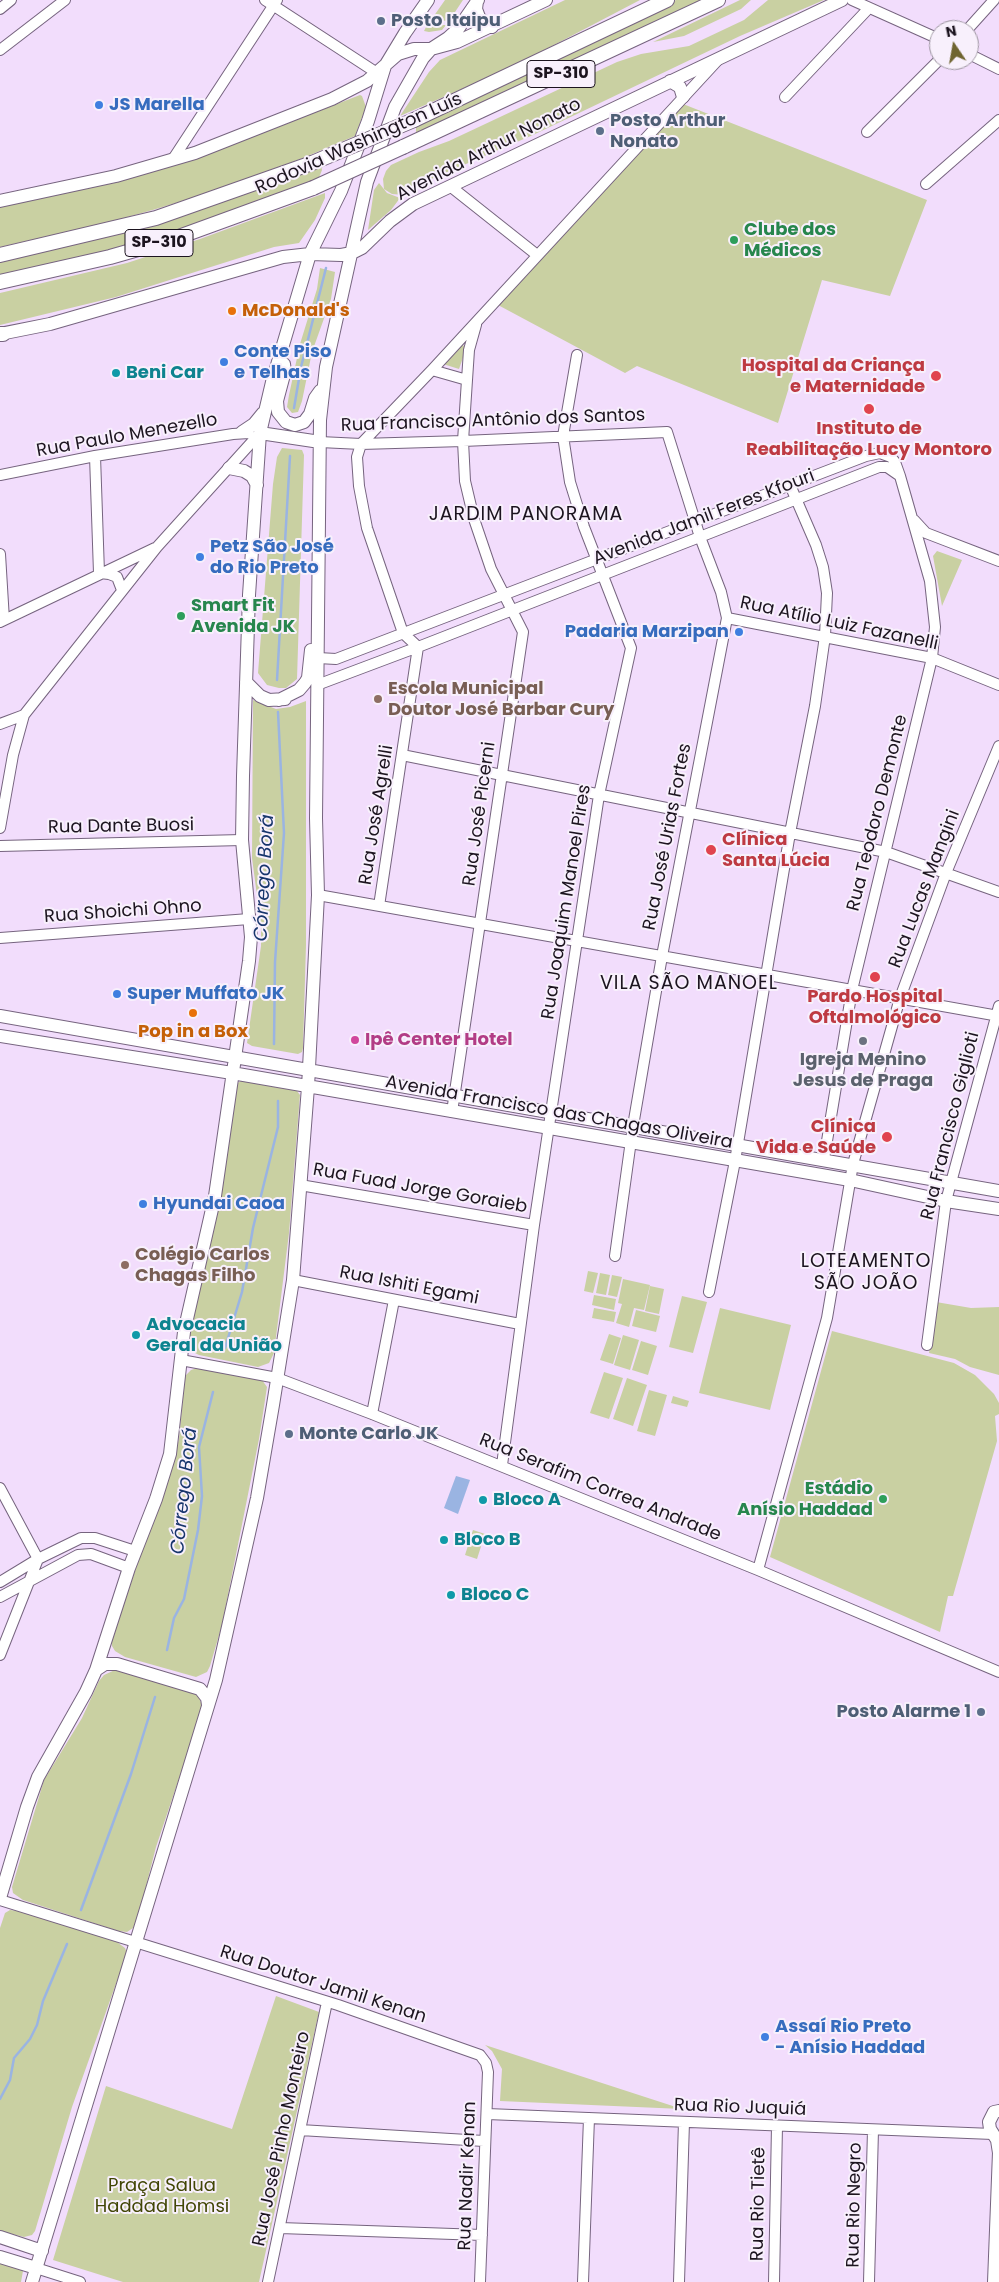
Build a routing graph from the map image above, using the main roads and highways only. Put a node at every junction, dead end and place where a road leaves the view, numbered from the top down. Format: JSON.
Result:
{"nodes":[{"id":1,"x":428,"y":0,"type":"edge"},
{"id":2,"x":546,"y":0,"type":"edge"},
{"id":3,"x":666,"y":0,"type":"edge"},
{"id":4,"x":718,"y":0,"type":"edge"},
{"id":5,"x":842,"y":0,"type":"edge"},
{"id":6,"x":477,"y":1,"type":"edge"},
{"id":7,"x":492,"y":27,"type":"junction"},
{"id":8,"x":431,"y":49,"type":"junction"},
{"id":9,"x":381,"y":69,"type":"junction"},
{"id":10,"x":670,"y":81,"type":"junction"},
{"id":11,"x":683,"y":97,"type":"road end"},
{"id":12,"x":0,"y":201,"type":"edge"},
{"id":13,"x":352,"y":253,"type":"junction"},
{"id":14,"x":310,"y":254,"type":"junction"},
{"id":15,"x":0,"y":255,"type":"edge"},
{"id":16,"x":0,"y":282,"type":"edge"},
{"id":17,"x":1,"y":334,"type":"edge"},
{"id":18,"x":282,"y":354,"type":"junction"},
{"id":19,"x":324,"y":386,"type":"junction"},
{"id":20,"x":267,"y":407,"type":"junction"},
{"id":21,"x":242,"y":432,"type":"road end"},
{"id":22,"x":260,"y":433,"type":"junction"},
{"id":23,"x":320,"y":442,"type":"junction"},
{"id":24,"x":229,"y":468,"type":"road end"},
{"id":25,"x":257,"y":485,"type":"junction"},
{"id":26,"x":318,"y":629,"type":"junction"},
{"id":27,"x":246,"y":682,"type":"junction"},
{"id":28,"x":317,"y":684,"type":"junction"},
{"id":29,"x":279,"y":700,"type":"junction"},
{"id":30,"x":0,"y":1016,"type":"edge"},
{"id":31,"x":0,"y":1036,"type":"edge"},
{"id":32,"x":206,"y":1051,"type":"junction"},
{"id":33,"x":234,"y":1057,"type":"junction"},
{"id":34,"x":202,"y":1068,"type":"junction"},
{"id":35,"x":309,"y":1070,"type":"junction"},
{"id":36,"x":232,"y":1073,"type":"junction"},
{"id":37,"x":308,"y":1087,"type":"junction"},
{"id":38,"x":999,"y":1191,"type":"edge"},
{"id":39,"x":999,"y":1209,"type":"edge"},
{"id":40,"x":105,"y":1644,"type":"junction"},
{"id":41,"x":117,"y":1664,"type":"junction"},
{"id":42,"x":96,"y":1670,"type":"junction"},
{"id":43,"x":216,"y":1680,"type":"junction"},
{"id":44,"x":200,"y":1689,"type":"junction"},
{"id":45,"x":208,"y":1705,"type":"junction"},
{"id":46,"x":0,"y":1899,"type":"edge"},
{"id":47,"x":997,"y":2109,"type":"edge"},
{"id":48,"x":999,"y":2152,"type":"edge"},
{"id":49,"x":0,"y":2237,"type":"edge"},
{"id":50,"x":42,"y":2251,"type":"junction"},
{"id":51,"x":0,"y":2257,"type":"edge"},
{"id":52,"x":36,"y":2268,"type":"junction"},
{"id":53,"x":32,"y":2282,"type":"edge"},
{"id":54,"x":994,"y":2282,"type":"edge"}],
"edges":[{"from":1,"to":9,"type":"main road"},
{"from":2,"to":7,"type":"main road"},
{"from":3,"to":15,"type":"highway","name":"Rodovia Washington Luís","number":"SP-310","bridge":true},
{"from":4,"to":16,"type":"highway","name":"Rodovia Washington Luís","number":"SP-310","bridge":true},
{"from":5,"to":10,"type":"main road","name":"Avenida Arthur Nonato"},
{"from":6,"to":7,"type":"main road"},
{"from":6,"to":8,"type":"main road"},
{"from":7,"to":8,"type":"main road"},
{"from":8,"to":9,"type":"main road"},
{"from":8,"to":13,"type":"main road"},
{"from":9,"to":12,"type":"main road"},
{"from":9,"to":14,"type":"main road"},
{"from":10,"to":11,"type":"main road"},
{"from":10,"to":13,"type":"main road","name":"Avenida Arthur Nonato"},
{"from":13,"to":14,"type":"main road"},
{"from":13,"to":19,"type":"main road"},
{"from":14,"to":17,"type":"main road"},
{"from":14,"to":18,"type":"main road"},
{"from":18,"to":19,"type":"main road"},
{"from":18,"to":20,"type":"main road"},
{"from":19,"to":23,"type":"main road"},
{"from":20,"to":21,"type":"main road"},
{"from":20,"to":22,"type":"main road"},
{"from":22,"to":23,"type":"main road"},
{"from":22,"to":25,"type":"main road"},
{"from":23,"to":26,"type":"main road"},
{"from":24,"to":25,"type":"main road"},
{"from":25,"to":27,"type":"main road"},
{"from":26,"to":28,"type":"main road"},
{"from":26,"to":29,"type":"main road"},
{"from":27,"to":29,"type":"main road"},
{"from":27,"to":33,"type":"main road"},
{"from":28,"to":29,"type":"main road"},
{"from":28,"to":35,"type":"main road"},
{"from":30,"to":32,"type":"main road","name":"Avenida Francisco das Chagas Oliveira"},
{"from":31,"to":34,"type":"main road","name":"Avenida Francisco das Chagas Oliveira"},
{"from":32,"to":33,"type":"main road","name":"Avenida Francisco das Chagas Oliveira"},
{"from":32,"to":34,"type":"main road"},
{"from":33,"to":35,"type":"main road","name":"Avenida Francisco das Chagas Oliveira"},
{"from":33,"to":36,"type":"main road"},
{"from":34,"to":36,"type":"main road","name":"Avenida Francisco das Chagas Oliveira"},
{"from":35,"to":37,"type":"main road"},
{"from":35,"to":38,"type":"main road","name":"Avenida Francisco das Chagas Oliveira"},
{"from":36,"to":37,"type":"main road","name":"Avenida Francisco das Chagas Oliveira"},
{"from":36,"to":40,"type":"main road"},
{"from":37,"to":39,"type":"main road","name":"Avenida Francisco das Chagas Oliveira"},
{"from":37,"to":43,"type":"main road"},
{"from":40,"to":41,"type":"main road"},
{"from":40,"to":42,"type":"main road"},
{"from":41,"to":42,"type":"main road"},
{"from":41,"to":44,"type":"main road"},
{"from":42,"to":46,"type":"main road"},
{"from":43,"to":44,"type":"main road"},
{"from":43,"to":45,"type":"main road"},
{"from":44,"to":45,"type":"main road"},
{"from":45,"to":50,"type":"main road"},
{"from":47,"to":48,"type":"main road"},
{"from":48,"to":54,"type":"main road"},
{"from":49,"to":50,"type":"main road"},
{"from":50,"to":52,"type":"main road"},
{"from":51,"to":52,"type":"main road"},
{"from":52,"to":53,"type":"main road"}]}
